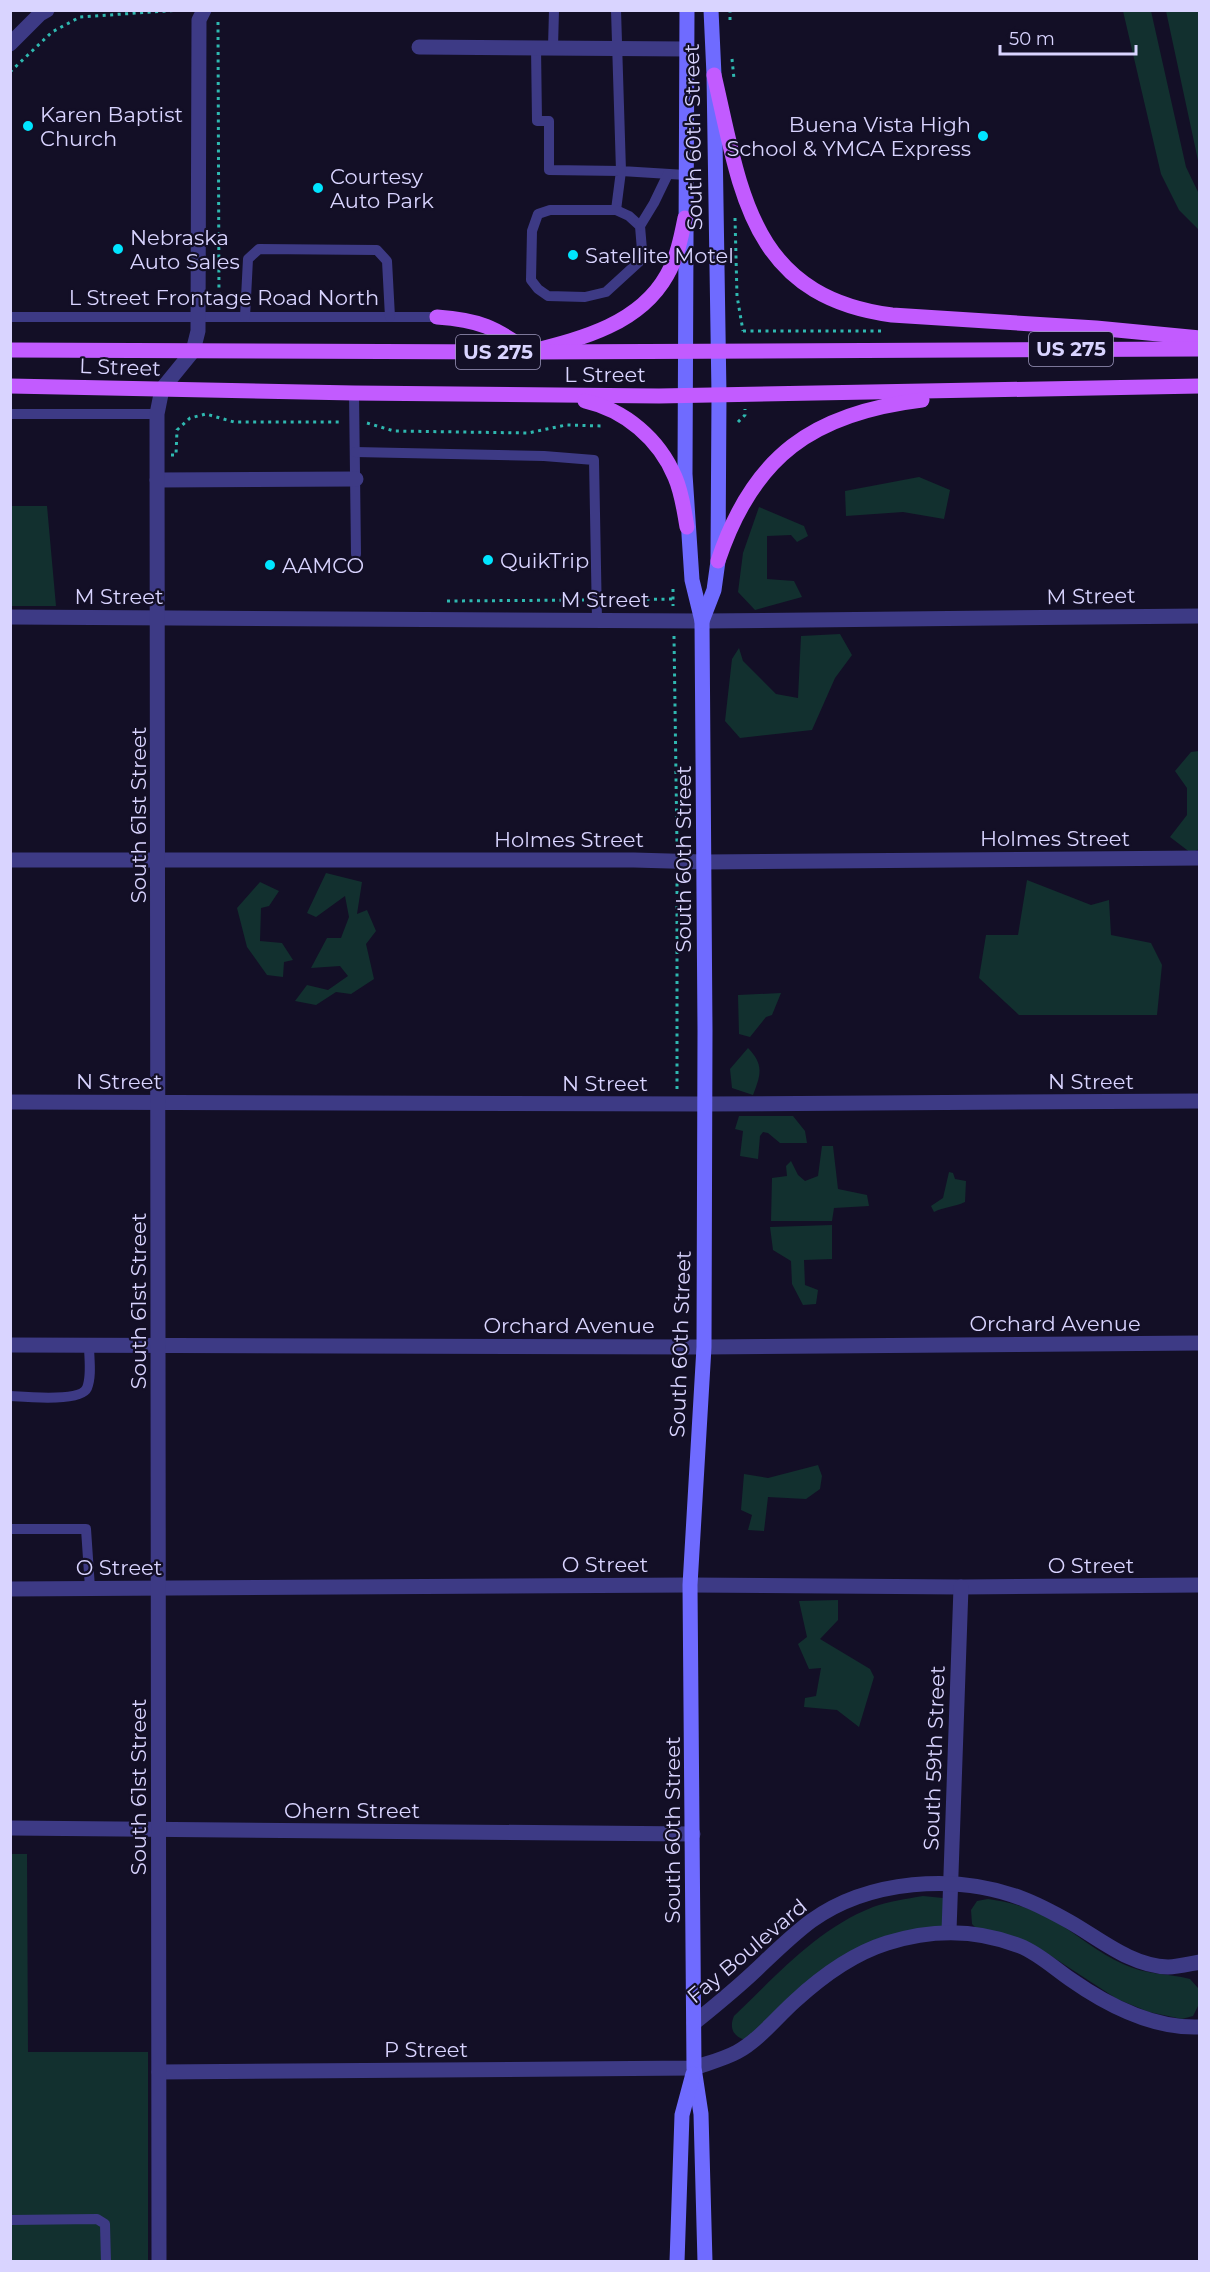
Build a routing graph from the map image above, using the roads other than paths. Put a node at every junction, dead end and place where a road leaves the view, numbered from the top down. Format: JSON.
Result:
{"nodes":[{"id":1,"x":47,"y":10,"type":"edge"},
{"id":2,"x":204,"y":10,"type":"edge"},
{"id":3,"x":554,"y":10,"type":"edge"},
{"id":4,"x":616,"y":10,"type":"edge"},
{"id":5,"x":687,"y":10,"type":"edge"},
{"id":6,"x":711,"y":10,"type":"edge"},
{"id":7,"x":10,"y":44,"type":"edge"},
{"id":8,"x":419,"y":47,"type":"dead end"},
{"id":9,"x":536,"y":47,"type":"junction"},
{"id":10,"x":553,"y":47,"type":"junction"},
{"id":11,"x":617,"y":48,"type":"junction"},
{"id":12,"x":687,"y":49,"type":"junction"},
{"id":13,"x":714,"y":75,"type":"junction"},
{"id":14,"x":621,"y":171,"type":"junction"},
{"id":15,"x":668,"y":174,"type":"junction"},
{"id":16,"x":686,"y":175,"type":"junction"},
{"id":17,"x":616,"y":210,"type":"junction"},
{"id":18,"x":685,"y":218,"type":"junction"},
{"id":19,"x":640,"y":226,"type":"junction"},
{"id":20,"x":10,"y":317,"type":"edge"},
{"id":21,"x":199,"y":317,"type":"junction"},
{"id":22,"x":245,"y":317,"type":"junction"},
{"id":23,"x":390,"y":317,"type":"junction"},
{"id":24,"x":437,"y":317,"type":"joint"},
{"id":25,"x":1200,"y":338,"type":"edge"},
{"id":26,"x":1200,"y":349,"type":"edge"},
{"id":27,"x":10,"y":350,"type":"edge"},
{"id":28,"x":193,"y":351,"type":"junction"},
{"id":29,"x":685,"y":351,"type":"junction"},
{"id":30,"x":718,"y":351,"type":"junction"},
{"id":31,"x":529,"y":352,"type":"junction"},
{"id":32,"x":10,"y":386,"type":"edge"},
{"id":33,"x":1200,"y":386,"type":"edge"},
{"id":34,"x":162,"y":389,"type":"junction"},
{"id":35,"x":999,"y":391,"type":"junction"},
{"id":36,"x":354,"y":393,"type":"junction"},
{"id":37,"x":556,"y":395,"type":"junction"},
{"id":38,"x":685,"y":395,"type":"junction"},
{"id":39,"x":719,"y":395,"type":"junction"},
{"id":40,"x":10,"y":414,"type":"edge"},
{"id":41,"x":158,"y":414,"type":"junction"},
{"id":42,"x":355,"y":452,"type":"junction"},
{"id":43,"x":356,"y":479,"type":"junction"},
{"id":44,"x":158,"y":480,"type":"junction"},
{"id":45,"x":687,"y":527,"type":"junction"},
{"id":46,"x":356,"y":554,"type":"dead end"},
{"id":47,"x":718,"y":561,"type":"junction"},
{"id":48,"x":1200,"y":616,"type":"edge"},
{"id":49,"x":10,"y":617,"type":"edge"},
{"id":50,"x":158,"y":617,"type":"junction"},
{"id":51,"x":597,"y":620,"type":"junction"},
{"id":52,"x":702,"y":621,"type":"junction"},
{"id":53,"x":1200,"y":858,"type":"edge"},
{"id":54,"x":10,"y":861,"type":"edge"},
{"id":55,"x":159,"y":861,"type":"junction"},
{"id":56,"x":704,"y":862,"type":"junction"},
{"id":57,"x":1200,"y":1101,"type":"edge"},
{"id":58,"x":10,"y":1102,"type":"edge"},
{"id":59,"x":159,"y":1102,"type":"junction"},
{"id":60,"x":704,"y":1104,"type":"junction"},
{"id":61,"x":1200,"y":1343,"type":"edge"},
{"id":62,"x":10,"y":1345,"type":"edge"},
{"id":63,"x":89,"y":1346,"type":"junction"},
{"id":64,"x":159,"y":1346,"type":"junction"},
{"id":65,"x":704,"y":1347,"type":"junction"},
{"id":66,"x":10,"y":1396,"type":"edge"},
{"id":67,"x":10,"y":1529,"type":"edge"},
{"id":68,"x":690,"y":1585,"type":"junction"},
{"id":69,"x":1200,"y":1585,"type":"edge"},
{"id":70,"x":961,"y":1587,"type":"junction"},
{"id":71,"x":90,"y":1588,"type":"junction"},
{"id":72,"x":159,"y":1588,"type":"junction"},
{"id":73,"x":10,"y":1589,"type":"edge"},
{"id":74,"x":10,"y":1828,"type":"edge"},
{"id":75,"x":159,"y":1830,"type":"junction"},
{"id":76,"x":693,"y":1834,"type":"junction"},
{"id":77,"x":951,"y":1884,"type":"junction"},
{"id":78,"x":950,"y":1931,"type":"junction"},
{"id":79,"x":1200,"y":1962,"type":"edge"},
{"id":80,"x":694,"y":2023,"type":"junction"},
{"id":81,"x":1200,"y":2027,"type":"edge"},
{"id":82,"x":694,"y":2068,"type":"junction"},
{"id":83,"x":159,"y":2072,"type":"junction"},
{"id":84,"x":10,"y":2220,"type":"edge"},
{"id":85,"x":106,"y":2262,"type":"edge"},
{"id":86,"x":159,"y":2262,"type":"edge"},
{"id":87,"x":677,"y":2262,"type":"edge"},
{"id":88,"x":705,"y":2262,"type":"edge"}],
"edges":[{"from":1,"to":7,"type":"street"},
{"from":2,"to":21,"type":"street"},
{"from":3,"to":10,"type":"lane"},
{"from":4,"to":11,"type":"lane"},
{"from":5,"to":12,"type":"main road","name":"South 60th Street"},
{"from":6,"to":13,"type":"main road","name":"South 60th Street"},
{"from":8,"to":9,"type":"street"},
{"from":9,"to":10,"type":"street"},
{"from":9,"to":14,"type":"lane"},
{"from":10,"to":11,"type":"street"},
{"from":11,"to":12,"type":"street"},
{"from":11,"to":14,"type":"lane"},
{"from":12,"to":16,"type":"main road","name":"South 60th Street"},
{"from":13,"to":25,"type":"main road"},
{"from":13,"to":30,"type":"main road","name":"South 60th Street"},
{"from":14,"to":15,"type":"lane"},
{"from":14,"to":17,"type":"lane"},
{"from":15,"to":16,"type":"lane"},
{"from":15,"to":19,"type":"lane"},
{"from":16,"to":18,"type":"main road","name":"South 60th Street"},
{"from":17,"to":19,"type":"lane"},
{"from":17,"to":19,"type":"lane"},
{"from":18,"to":29,"type":"main road","name":"South 60th Street"},
{"from":18,"to":31,"type":"main road"},
{"from":20,"to":21,"type":"lane","name":"L Street Frontage Road North"},
{"from":21,"to":22,"type":"lane","name":"L Street Frontage Road North"},
{"from":21,"to":28,"type":"street"},
{"from":22,"to":23,"type":"lane","name":"L Street Frontage Road North"},
{"from":22,"to":23,"type":"lane"},
{"from":23,"to":24,"type":"lane","name":"L Street Frontage Road North"},
{"from":24,"to":31,"type":"main road"},
{"from":26,"to":30,"type":"main road","name":"L Street","number":"US 275"},
{"from":27,"to":28,"type":"main road","name":"L Street","number":"US 275"},
{"from":28,"to":31,"type":"main road","name":"L Street","number":"US 275"},
{"from":28,"to":34,"type":"street"},
{"from":29,"to":30,"type":"main road","name":"L Street","number":"US 275"},
{"from":29,"to":31,"type":"main road","name":"L Street","number":"US 275"},
{"from":29,"to":38,"type":"main road","name":"South 60th Street"},
{"from":30,"to":39,"type":"main road","name":"South 60th Street"},
{"from":32,"to":34,"type":"main road","name":"L Street","number":"US 275"},
{"from":33,"to":35,"type":"main road","name":"L Street","number":"US 275"},
{"from":34,"to":36,"type":"main road","name":"L Street","number":"US 275"},
{"from":34,"to":41,"type":"street","name":"South 61st Street"},
{"from":35,"to":39,"type":"main road","name":"L Street","number":"US 275"},
{"from":35,"to":47,"type":"main road"},
{"from":36,"to":37,"type":"main road","name":"L Street","number":"US 275"},
{"from":36,"to":42,"type":"lane"},
{"from":37,"to":38,"type":"main road","name":"L Street","number":"US 275"},
{"from":37,"to":45,"type":"main road"},
{"from":38,"to":39,"type":"main road","name":"L Street","number":"US 275"},
{"from":38,"to":45,"type":"main road","name":"South 60th Street"},
{"from":39,"to":47,"type":"main road","name":"South 60th Street"},
{"from":40,"to":41,"type":"lane"},
{"from":41,"to":44,"type":"street","name":"South 61st Street"},
{"from":42,"to":43,"type":"lane"},
{"from":42,"to":51,"type":"lane"},
{"from":43,"to":44,"type":"street"},
{"from":43,"to":46,"type":"lane"},
{"from":44,"to":50,"type":"street","name":"South 61st Street"},
{"from":45,"to":52,"type":"main road","name":"South 60th Street"},
{"from":47,"to":52,"type":"main road","name":"South 60th Street"},
{"from":48,"to":52,"type":"street","name":"M Street"},
{"from":49,"to":50,"type":"street","name":"M Street"},
{"from":50,"to":51,"type":"street","name":"M Street"},
{"from":50,"to":55,"type":"street","name":"South 61st Street"},
{"from":51,"to":52,"type":"street","name":"M Street"},
{"from":52,"to":56,"type":"main road","name":"South 60th Street"},
{"from":53,"to":56,"type":"street","name":"Holmes Street"},
{"from":54,"to":55,"type":"street","name":"Holmes Street"},
{"from":55,"to":56,"type":"street","name":"Holmes Street"},
{"from":55,"to":59,"type":"street","name":"South 61st Street"},
{"from":56,"to":60,"type":"main road","name":"South 60th Street"},
{"from":57,"to":60,"type":"street","name":"N Street"},
{"from":58,"to":59,"type":"street","name":"N Street"},
{"from":59,"to":60,"type":"street","name":"N Street"},
{"from":59,"to":64,"type":"street","name":"South 61st Street"},
{"from":60,"to":65,"type":"main road","name":"South 60th Street"},
{"from":61,"to":65,"type":"street","name":"Orchard Avenue"},
{"from":62,"to":63,"type":"street","name":"Orchard Avenue"},
{"from":63,"to":64,"type":"street","name":"Orchard Avenue"},
{"from":63,"to":66,"type":"lane"},
{"from":64,"to":65,"type":"street","name":"Orchard Avenue"},
{"from":64,"to":72,"type":"street","name":"South 61st Street"},
{"from":65,"to":68,"type":"main road","name":"South 60th Street"},
{"from":67,"to":71,"type":"lane"},
{"from":68,"to":70,"type":"street","name":"O Street"},
{"from":68,"to":72,"type":"street","name":"O Street"},
{"from":68,"to":76,"type":"main road","name":"South 60th Street"},
{"from":69,"to":70,"type":"street","name":"O Street"},
{"from":70,"to":77,"type":"street","name":"South 59th Street"},
{"from":71,"to":72,"type":"street","name":"O Street"},
{"from":71,"to":73,"type":"street","name":"O Street"},
{"from":72,"to":75,"type":"street","name":"South 61st Street"},
{"from":74,"to":75,"type":"street","name":"Ohern Street"},
{"from":75,"to":76,"type":"street","name":"Ohern Street"},
{"from":75,"to":83,"type":"street","name":"South 61st Street"},
{"from":76,"to":80,"type":"main road","name":"South 60th Street"},
{"from":77,"to":78,"type":"street","name":"South 59th Street"},
{"from":77,"to":79,"type":"street","name":"Fay Boulevard"},
{"from":77,"to":80,"type":"street","name":"Fay Boulevard"},
{"from":78,"to":81,"type":"street"},
{"from":78,"to":82,"type":"street"},
{"from":80,"to":82,"type":"main road","name":"South 60th Street"},
{"from":82,"to":83,"type":"street","name":"P Street"},
{"from":82,"to":87,"type":"main road","name":"South 60th Street"},
{"from":82,"to":88,"type":"main road","name":"South 60th Street"},
{"from":83,"to":86,"type":"street","name":"South 61st Street"},
{"from":84,"to":85,"type":"lane"}]}
